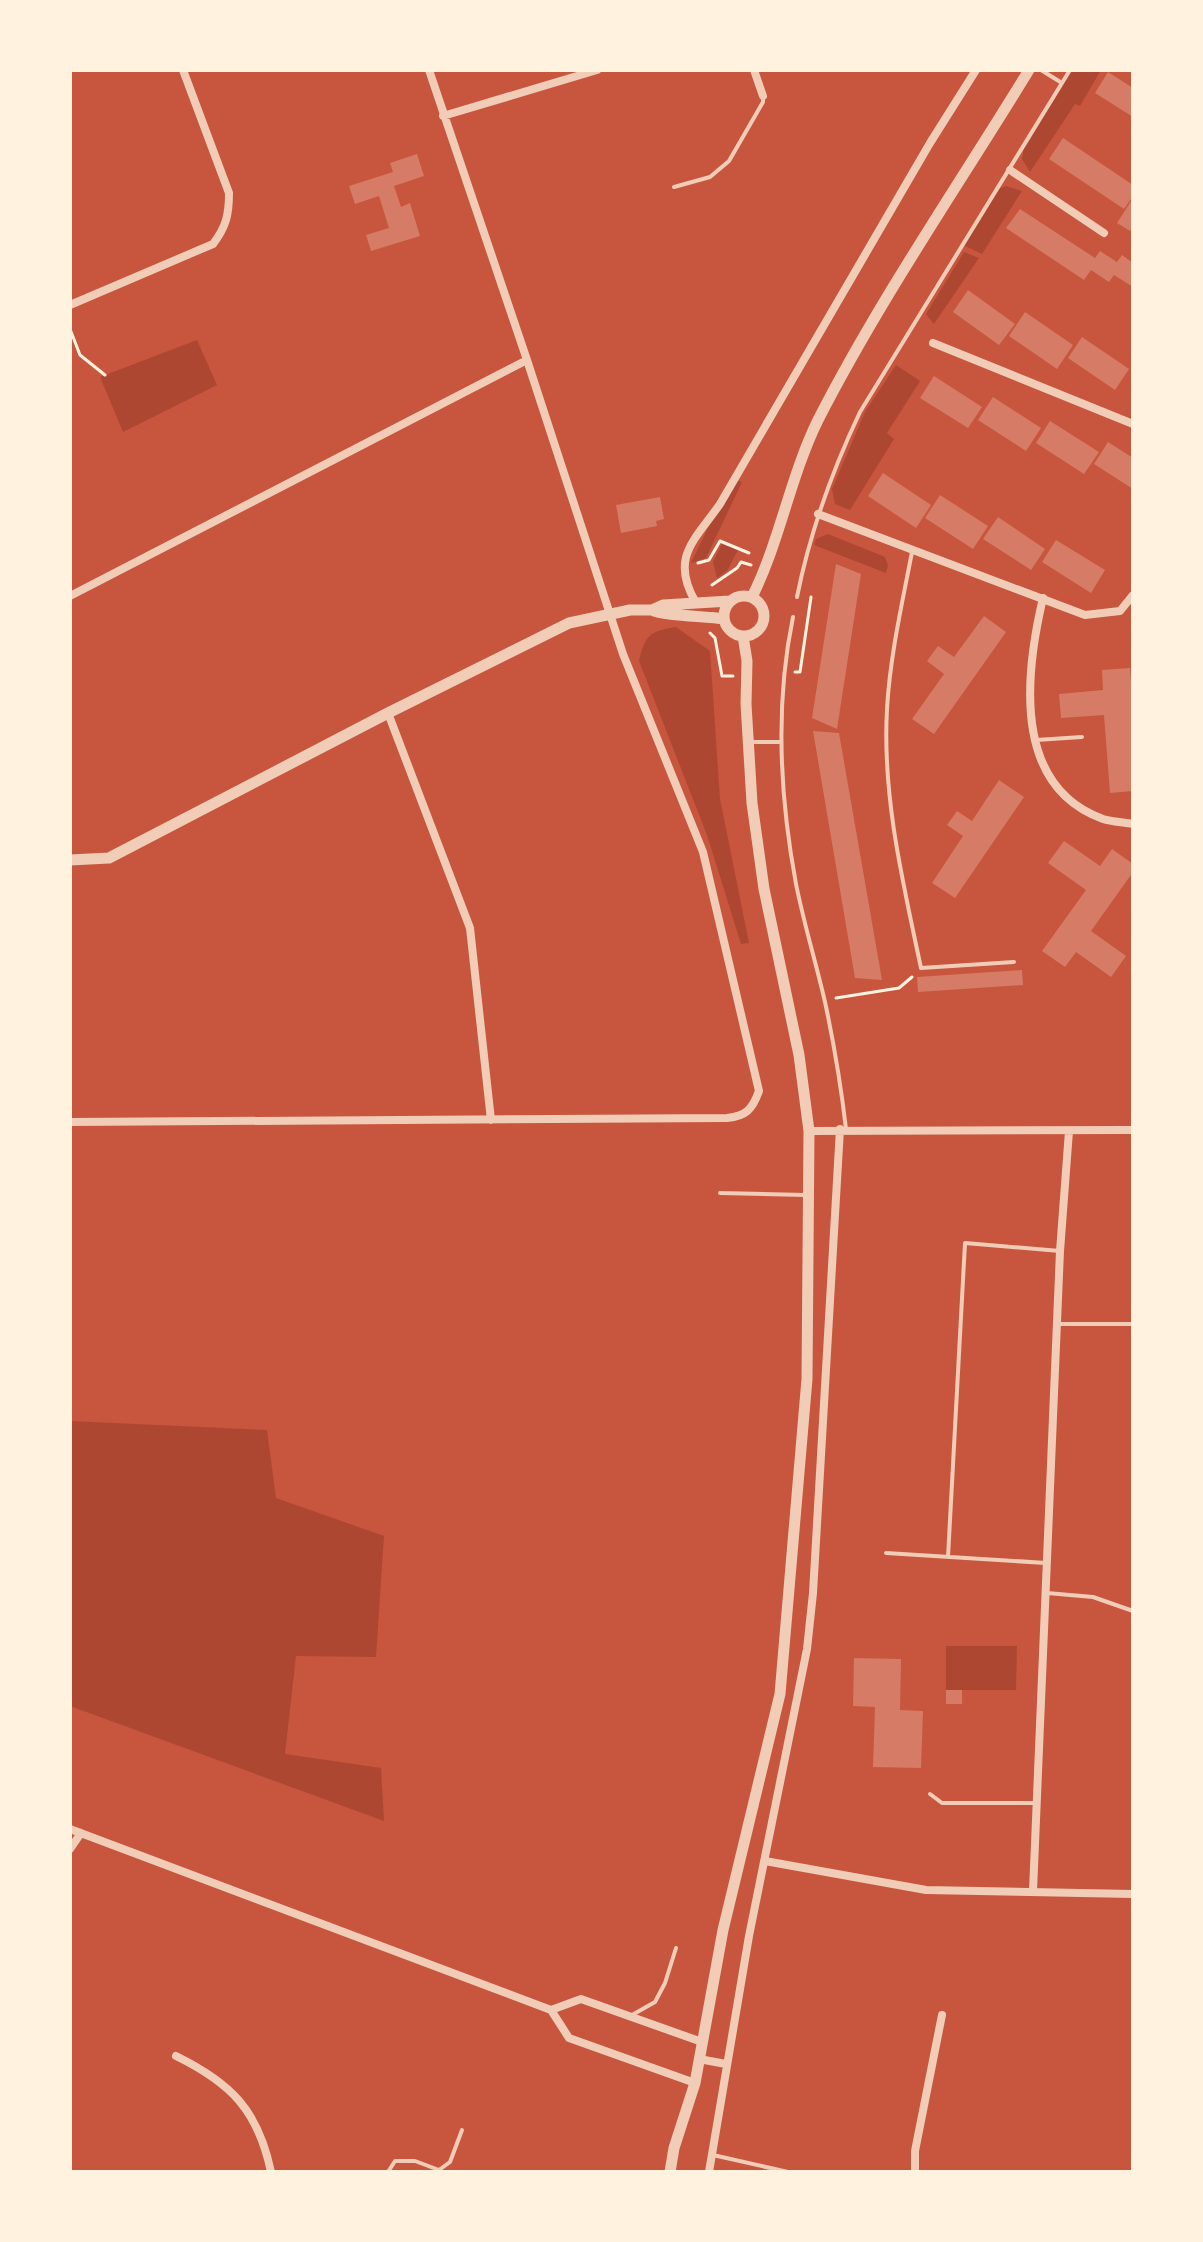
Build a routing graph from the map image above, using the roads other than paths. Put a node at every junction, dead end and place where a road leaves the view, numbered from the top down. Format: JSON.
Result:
{"nodes":[{"id":1,"x":183,"y":70,"type":"edge"},
{"id":2,"x":429,"y":70,"type":"edge"},
{"id":3,"x":597,"y":70,"type":"edge"},
{"id":4,"x":754,"y":70,"type":"edge"},
{"id":5,"x":976,"y":70,"type":"edge"},
{"id":6,"x":1029,"y":70,"type":"edge"},
{"id":7,"x":1041,"y":70,"type":"edge"},
{"id":8,"x":1070,"y":70,"type":"edge"},
{"id":9,"x":1062,"y":83,"type":"junction"},
{"id":10,"x":763,"y":96,"type":"joint"},
{"id":11,"x":443,"y":116,"type":"junction"},
{"id":12,"x":1010,"y":170,"type":"junction"},
{"id":13,"x":674,"y":187,"type":"dead end"},
{"id":14,"x":1104,"y":233,"type":"dead end"},
{"id":15,"x":70,"y":305,"type":"edge"},
{"id":16,"x":933,"y":343,"type":"dead end"},
{"id":17,"x":527,"y":360,"type":"junction"},
{"id":18,"x":1133,"y":424,"type":"edge"},
{"id":19,"x":818,"y":514,"type":"junction"},
{"id":20,"x":912,"y":550,"type":"junction"},
{"id":21,"x":1133,"y":595,"type":"edge"},
{"id":22,"x":70,"y":596,"type":"edge"},
{"id":23,"x":752,"y":597,"type":"junction"},
{"id":24,"x":797,"y":597,"type":"dead end"},
{"id":25,"x":693,"y":598,"type":"junction"},
{"id":26,"x":1043,"y":598,"type":"junction"},
{"id":27,"x":730,"y":601,"type":"junction"},
{"id":28,"x":652,"y":610,"type":"junction"},
{"id":29,"x":610,"y":613,"type":"junction"},
{"id":30,"x":793,"y":617,"type":"dead end"},
{"id":31,"x":724,"y":619,"type":"junction"},
{"id":32,"x":743,"y":636,"type":"junction"},
{"id":33,"x":388,"y":713,"type":"junction"},
{"id":34,"x":1082,"y":737,"type":"dead end"},
{"id":35,"x":1034,"y":740,"type":"junction"},
{"id":36,"x":748,"y":742,"type":"junction"},
{"id":37,"x":781,"y":742,"type":"junction"},
{"id":38,"x":1133,"y":824,"type":"edge"},
{"id":39,"x":70,"y":860,"type":"edge"},
{"id":40,"x":1014,"y":962,"type":"dead end"},
{"id":41,"x":491,"y":1120,"type":"junction"},
{"id":42,"x":70,"y":1122,"type":"edge"},
{"id":43,"x":843,"y":1129,"type":"junction"},
{"id":44,"x":1133,"y":1130,"type":"edge"},
{"id":45,"x":809,"y":1131,"type":"junction"},
{"id":46,"x":1069,"y":1131,"type":"junction"},
{"id":47,"x":720,"y":1193,"type":"dead end"},
{"id":48,"x":809,"y":1196,"type":"junction"},
{"id":49,"x":1060,"y":1251,"type":"junction"},
{"id":50,"x":1057,"y":1324,"type":"junction"},
{"id":51,"x":1133,"y":1324,"type":"edge"},
{"id":52,"x":886,"y":1553,"type":"dead end"},
{"id":53,"x":948,"y":1557,"type":"junction"},
{"id":54,"x":1048,"y":1564,"type":"junction"},
{"id":55,"x":1047,"y":1593,"type":"junction"},
{"id":56,"x":1133,"y":1611,"type":"edge"},
{"id":57,"x":930,"y":1794,"type":"dead end"},
{"id":58,"x":1037,"y":1803,"type":"junction"},
{"id":59,"x":70,"y":1829,"type":"edge"},
{"id":60,"x":81,"y":1833,"type":"junction"},
{"id":61,"x":70,"y":1849,"type":"edge"},
{"id":62,"x":765,"y":1861,"type":"junction"},
{"id":63,"x":1033,"y":1891,"type":"junction"},
{"id":64,"x":1133,"y":1894,"type":"edge"},
{"id":65,"x":676,"y":1948,"type":"dead end"},
{"id":66,"x":551,"y":2010,"type":"junction"},
{"id":67,"x":942,"y":2015,"type":"dead end"},
{"id":68,"x":630,"y":2016,"type":"junction"},
{"id":69,"x":702,"y":2042,"type":"junction"},
{"id":70,"x":176,"y":2056,"type":"dead end"},
{"id":71,"x":699,"y":2059,"type":"junction"},
{"id":72,"x":726,"y":2064,"type":"junction"},
{"id":73,"x":695,"y":2083,"type":"junction"},
{"id":74,"x":462,"y":2130,"type":"dead end"},
{"id":75,"x":712,"y":2155,"type":"junction"},
{"id":76,"x":271,"y":2172,"type":"edge"},
{"id":77,"x":388,"y":2172,"type":"edge"},
{"id":78,"x":670,"y":2172,"type":"edge"},
{"id":79,"x":709,"y":2172,"type":"edge"},
{"id":80,"x":788,"y":2172,"type":"edge"},
{"id":81,"x":915,"y":2172,"type":"edge"}],
"edges":[{"from":1,"to":15,"type":"street"},
{"from":2,"to":11,"type":"street"},
{"from":3,"to":11,"type":"street"},
{"from":4,"to":10,"type":"street"},
{"from":5,"to":25,"type":"street"},
{"from":6,"to":23,"type":"street"},
{"from":7,"to":9,"type":"lane"},
{"from":8,"to":9,"type":"lane"},
{"from":9,"to":12,"type":"lane"},
{"from":10,"to":13,"type":"lane"},
{"from":11,"to":17,"type":"street"},
{"from":12,"to":14,"type":"street"},
{"from":12,"to":19,"type":"lane"},
{"from":16,"to":18,"type":"street"},
{"from":17,"to":22,"type":"street"},
{"from":17,"to":29,"type":"street"},
{"from":19,"to":20,"type":"street"},
{"from":19,"to":24,"type":"lane"},
{"from":20,"to":26,"type":"street"},
{"from":20,"to":40,"type":"lane"},
{"from":21,"to":26,"type":"street"},
{"from":23,"to":27,"type":"street"},
{"from":23,"to":32,"type":"street"},
{"from":25,"to":27,"type":"street"},
{"from":25,"to":28,"type":"street"},
{"from":26,"to":35,"type":"street"},
{"from":27,"to":31,"type":"street"},
{"from":28,"to":29,"type":"street"},
{"from":28,"to":31,"type":"street"},
{"from":29,"to":33,"type":"street"},
{"from":29,"to":41,"type":"street"},
{"from":30,"to":37,"type":"lane"},
{"from":31,"to":32,"type":"street"},
{"from":32,"to":36,"type":"street"},
{"from":33,"to":39,"type":"street"},
{"from":33,"to":41,"type":"street"},
{"from":34,"to":35,"type":"lane"},
{"from":35,"to":38,"type":"street"},
{"from":36,"to":37,"type":"lane"},
{"from":36,"to":45,"type":"street"},
{"from":37,"to":43,"type":"lane"},
{"from":41,"to":42,"type":"street"},
{"from":43,"to":45,"type":"street"},
{"from":43,"to":46,"type":"street"},
{"from":43,"to":62,"type":"street"},
{"from":44,"to":46,"type":"street"},
{"from":45,"to":48,"type":"street"},
{"from":46,"to":49,"type":"street"},
{"from":47,"to":48,"type":"lane"},
{"from":48,"to":69,"type":"street"},
{"from":49,"to":50,"type":"street"},
{"from":49,"to":53,"type":"lane"},
{"from":50,"to":51,"type":"lane"},
{"from":50,"to":54,"type":"street"},
{"from":52,"to":53,"type":"lane"},
{"from":53,"to":54,"type":"lane"},
{"from":54,"to":55,"type":"street"},
{"from":55,"to":56,"type":"lane"},
{"from":55,"to":58,"type":"street"},
{"from":57,"to":58,"type":"lane"},
{"from":58,"to":63,"type":"street"},
{"from":59,"to":60,"type":"street"},
{"from":60,"to":61,"type":"street"},
{"from":60,"to":66,"type":"street"},
{"from":62,"to":63,"type":"street"},
{"from":62,"to":72,"type":"street"},
{"from":63,"to":64,"type":"street"},
{"from":65,"to":68,"type":"lane"},
{"from":66,"to":68,"type":"street"},
{"from":66,"to":73,"type":"street"},
{"from":67,"to":81,"type":"street"},
{"from":68,"to":69,"type":"street"},
{"from":69,"to":71,"type":"street"},
{"from":70,"to":76,"type":"street"},
{"from":71,"to":72,"type":"street"},
{"from":71,"to":73,"type":"street"},
{"from":72,"to":75,"type":"street"},
{"from":73,"to":78,"type":"street"},
{"from":74,"to":77,"type":"lane"},
{"from":75,"to":79,"type":"street"},
{"from":75,"to":80,"type":"lane"}]}
